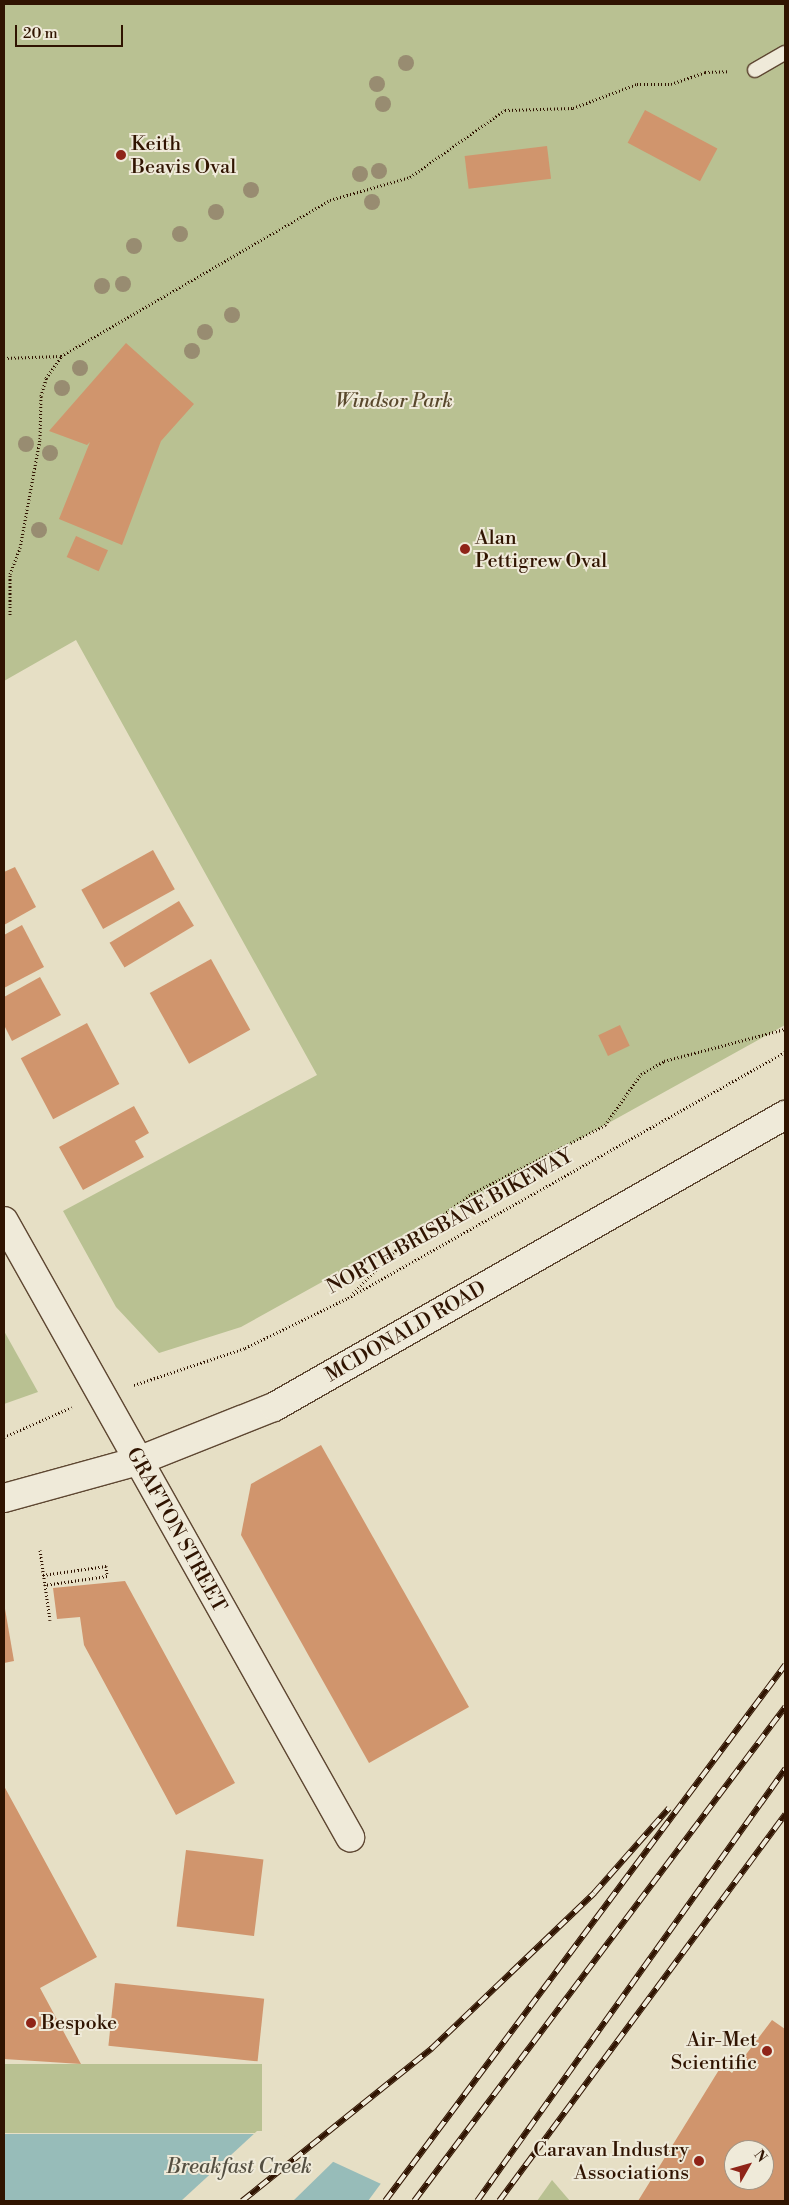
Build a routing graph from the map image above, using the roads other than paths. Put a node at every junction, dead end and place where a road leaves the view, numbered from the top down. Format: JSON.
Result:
{"nodes":[{"id":1,"x":785,"y":53,"type":"edge"},
{"id":2,"x":755,"y":70,"type":"dead end"},
{"id":3,"x":785,"y":1115,"type":"edge"},
{"id":4,"x":4,"y":1221,"type":"edge"},
{"id":5,"x":138,"y":1461,"type":"junction"},
{"id":6,"x":4,"y":1498,"type":"edge"},
{"id":7,"x":350,"y":1837,"type":"dead end"}],
"edges":[{"from":1,"to":2,"type":"lane"},
{"from":3,"to":5,"type":"street","name":"MCDONALD ROAD"},
{"from":4,"to":5,"type":"street","name":"GRAFTON STREET"},
{"from":5,"to":6,"type":"street","name":"MCDONALD ROAD"},
{"from":5,"to":7,"type":"street","name":"GRAFTON STREET"}]}
